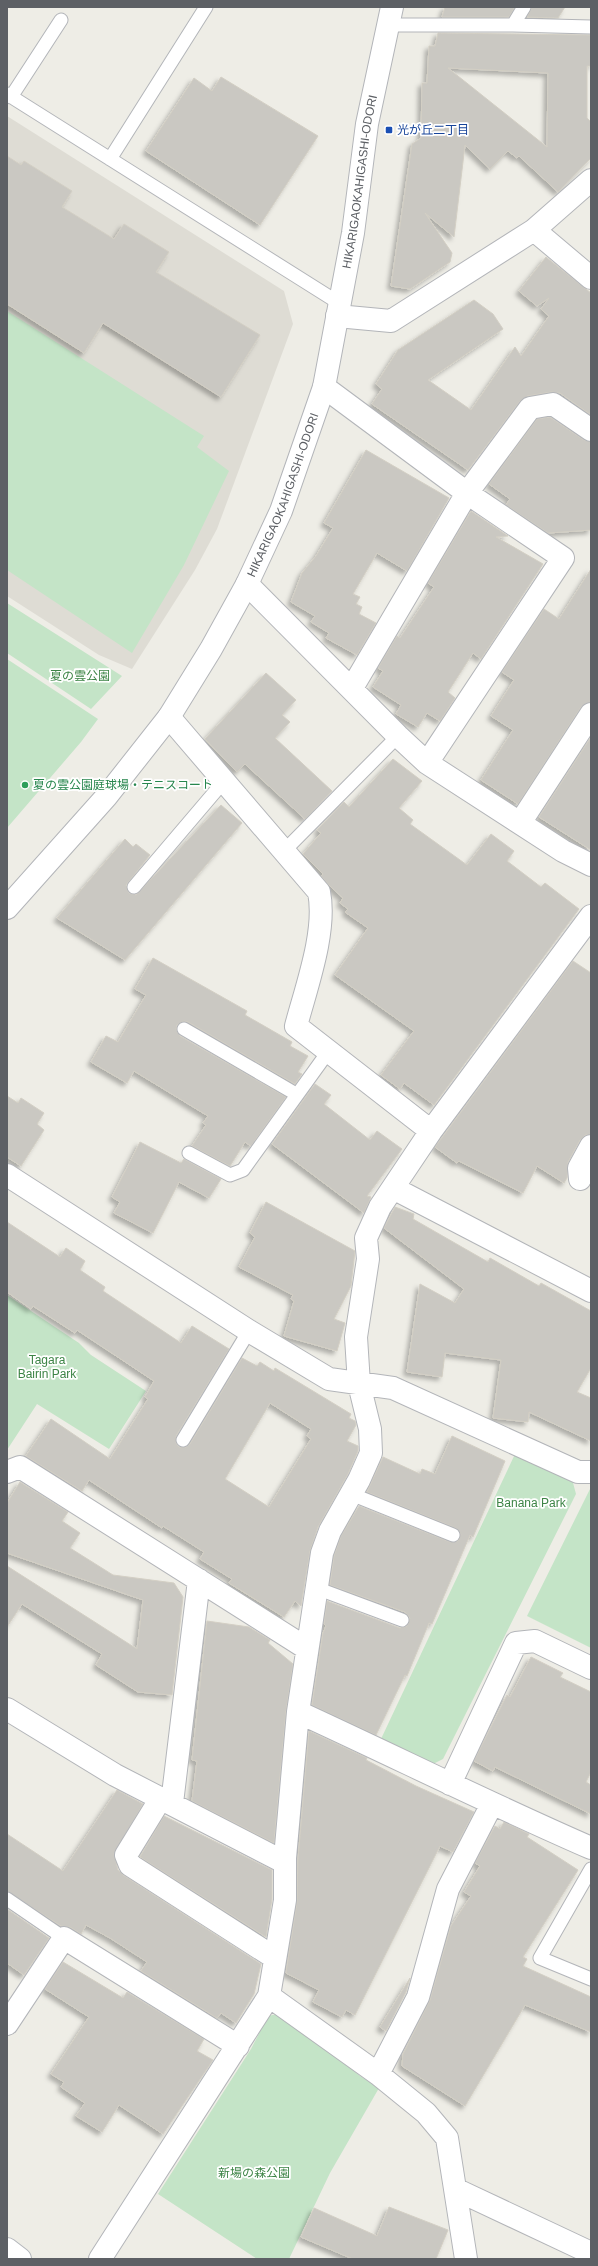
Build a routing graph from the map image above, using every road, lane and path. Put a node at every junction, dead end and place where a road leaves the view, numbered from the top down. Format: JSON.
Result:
{"nodes":[{"id":1,"x":206,"y":7,"type":"edge"},
{"id":2,"x":524,"y":7,"type":"edge"},
{"id":3,"x":390,"y":16,"type":"edge"},
{"id":4,"x":61,"y":20,"type":"dead end"},
{"id":5,"x":513,"y":24,"type":"junction"},
{"id":6,"x":591,"y":27,"type":"edge"},
{"id":7,"x":9,"y":95,"type":"edge"},
{"id":8,"x":110,"y":159,"type":"junction"},
{"id":9,"x":591,"y":180,"type":"edge"},
{"id":10,"x":534,"y":230,"type":"junction"},
{"id":11,"x":591,"y":278,"type":"edge"},
{"id":12,"x":338,"y":309,"type":"junction"},
{"id":13,"x":324,"y":387,"type":"junction"},
{"id":14,"x":591,"y":430,"type":"edge"},
{"id":15,"x":467,"y":493,"type":"junction"},
{"id":16,"x":247,"y":584,"type":"junction"},
{"id":17,"x":352,"y":688,"type":"junction"},
{"id":18,"x":591,"y":714,"type":"edge"},
{"id":19,"x":169,"y":717,"type":"junction"},
{"id":20,"x":398,"y":736,"type":"junction"},
{"id":21,"x":427,"y":763,"type":"junction"},
{"id":22,"x":224,"y":780,"type":"junction"},
{"id":23,"x":520,"y":823,"type":"junction"},
{"id":24,"x":285,"y":850,"type":"junction"},
{"id":25,"x":591,"y":865,"type":"edge"},
{"id":26,"x":134,"y":887,"type":"dead end"},
{"id":27,"x":7,"y":908,"type":"edge"},
{"id":28,"x":591,"y":916,"type":"edge"},
{"id":29,"x":184,"y":1029,"type":"dead end"},
{"id":30,"x":328,"y":1052,"type":"junction"},
{"id":31,"x":296,"y":1094,"type":"junction"},
{"id":32,"x":431,"y":1131,"type":"junction"},
{"id":33,"x":591,"y":1146,"type":"edge"},
{"id":34,"x":189,"y":1153,"type":"dead end"},
{"id":35,"x":7,"y":1175,"type":"edge"},
{"id":36,"x":580,"y":1179,"type":"dead end"},
{"id":37,"x":393,"y":1188,"type":"junction"},
{"id":38,"x":591,"y":1291,"type":"edge"},
{"id":39,"x":249,"y":1331,"type":"junction"},
{"id":40,"x":359,"y":1384,"type":"junction"},
{"id":41,"x":183,"y":1440,"type":"dead end"},
{"id":42,"x":7,"y":1472,"type":"edge"},
{"id":43,"x":591,"y":1472,"type":"edge"},
{"id":44,"x":351,"y":1494,"type":"junction"},
{"id":45,"x":453,"y":1535,"type":"dead end"},
{"id":46,"x":198,"y":1580,"type":"junction"},
{"id":47,"x":316,"y":1588,"type":"junction"},
{"id":48,"x":402,"y":1620,"type":"dead end"},
{"id":49,"x":306,"y":1648,"type":"junction"},
{"id":50,"x":591,"y":1668,"type":"edge"},
{"id":51,"x":7,"y":1709,"type":"edge"},
{"id":52,"x":298,"y":1712,"type":"junction"},
{"id":53,"x":450,"y":1784,"type":"junction"},
{"id":54,"x":166,"y":1801,"type":"junction"},
{"id":55,"x":492,"y":1804,"type":"junction"},
{"id":56,"x":591,"y":1848,"type":"edge"},
{"id":57,"x":285,"y":1858,"type":"junction"},
{"id":58,"x":591,"y":1869,"type":"edge"},
{"id":59,"x":7,"y":1899,"type":"edge"},
{"id":60,"x":64,"y":1938,"type":"junction"},
{"id":61,"x":276,"y":1958,"type":"junction"},
{"id":62,"x":591,"y":1979,"type":"edge"},
{"id":63,"x":269,"y":1996,"type":"junction"},
{"id":64,"x":14,"y":1997,"type":"edge"},
{"id":65,"x":7,"y":2024,"type":"edge"},
{"id":66,"x":238,"y":2046,"type":"junction"},
{"id":67,"x":378,"y":2074,"type":"junction"},
{"id":68,"x":455,"y":2188,"type":"junction"},
{"id":69,"x":7,"y":2249,"type":"edge"},
{"id":70,"x":591,"y":2252,"type":"edge"},
{"id":71,"x":20,"y":2259,"type":"edge"},
{"id":72,"x":100,"y":2259,"type":"edge"},
{"id":73,"x":466,"y":2259,"type":"edge"}],
"edges":[{"from":1,"to":8,"type":"lane"},
{"from":2,"to":5,"type":"lane"},
{"from":3,"to":5,"type":"lane"},
{"from":3,"to":12,"type":"street","name":"HIKARIGAOKAHIGASHI-ODORI"},
{"from":4,"to":7,"type":"lane"},
{"from":5,"to":6,"type":"lane"},
{"from":7,"to":8,"type":"lane"},
{"from":8,"to":12,"type":"lane"},
{"from":9,"to":10,"type":"street"},
{"from":10,"to":11,"type":"street"},
{"from":10,"to":12,"type":"street"},
{"from":12,"to":13,"type":"street","name":"HIKARIGAOKAHIGASHI-ODORI"},
{"from":13,"to":15,"type":"street"},
{"from":13,"to":16,"type":"street","name":"HIKARIGAOKAHIGASHI-ODORI"},
{"from":14,"to":15,"type":"street"},
{"from":15,"to":17,"type":"street"},
{"from":15,"to":21,"type":"street"},
{"from":16,"to":17,"type":"street"},
{"from":16,"to":19,"type":"street","name":"HIKARIGAOKAHIGASHI-ODORI"},
{"from":17,"to":20,"type":"street"},
{"from":18,"to":23,"type":"street"},
{"from":19,"to":22,"type":"street"},
{"from":19,"to":27,"type":"street","name":"HIKARIGAOKAHIGASHI-ODORI"},
{"from":20,"to":21,"type":"street"},
{"from":20,"to":24,"type":"lane"},
{"from":21,"to":23,"type":"street"},
{"from":22,"to":24,"type":"street"},
{"from":22,"to":26,"type":"lane"},
{"from":23,"to":25,"type":"street"},
{"from":24,"to":30,"type":"street"},
{"from":28,"to":32,"type":"street"},
{"from":29,"to":31,"type":"lane"},
{"from":30,"to":31,"type":"lane"},
{"from":30,"to":32,"type":"street"},
{"from":31,"to":34,"type":"lane"},
{"from":32,"to":37,"type":"street"},
{"from":33,"to":36,"type":"street"},
{"from":35,"to":39,"type":"street"},
{"from":37,"to":38,"type":"street"},
{"from":37,"to":40,"type":"street"},
{"from":39,"to":40,"type":"street"},
{"from":39,"to":41,"type":"lane"},
{"from":40,"to":43,"type":"street"},
{"from":40,"to":44,"type":"street"},
{"from":42,"to":46,"type":"street"},
{"from":44,"to":45,"type":"lane"},
{"from":44,"to":47,"type":"street"},
{"from":46,"to":49,"type":"street"},
{"from":46,"to":54,"type":"street"},
{"from":47,"to":48,"type":"lane"},
{"from":47,"to":49,"type":"street"},
{"from":49,"to":52,"type":"street"},
{"from":50,"to":53,"type":"street"},
{"from":51,"to":54,"type":"street"},
{"from":52,"to":53,"type":"street"},
{"from":52,"to":57,"type":"street"},
{"from":53,"to":55,"type":"street"},
{"from":54,"to":57,"type":"street"},
{"from":54,"to":61,"type":"street"},
{"from":55,"to":56,"type":"street"},
{"from":55,"to":67,"type":"street"},
{"from":57,"to":61,"type":"street"},
{"from":58,"to":62,"type":"lane"},
{"from":59,"to":60,"type":"lane"},
{"from":60,"to":64,"type":"street"},
{"from":60,"to":66,"type":"street"},
{"from":61,"to":63,"type":"street"},
{"from":63,"to":66,"type":"street"},
{"from":63,"to":67,"type":"street"},
{"from":64,"to":65,"type":"street"},
{"from":66,"to":72,"type":"street"},
{"from":67,"to":68,"type":"street"},
{"from":68,"to":70,"type":"street"},
{"from":68,"to":73,"type":"street"},
{"from":69,"to":71,"type":"street"}]}
